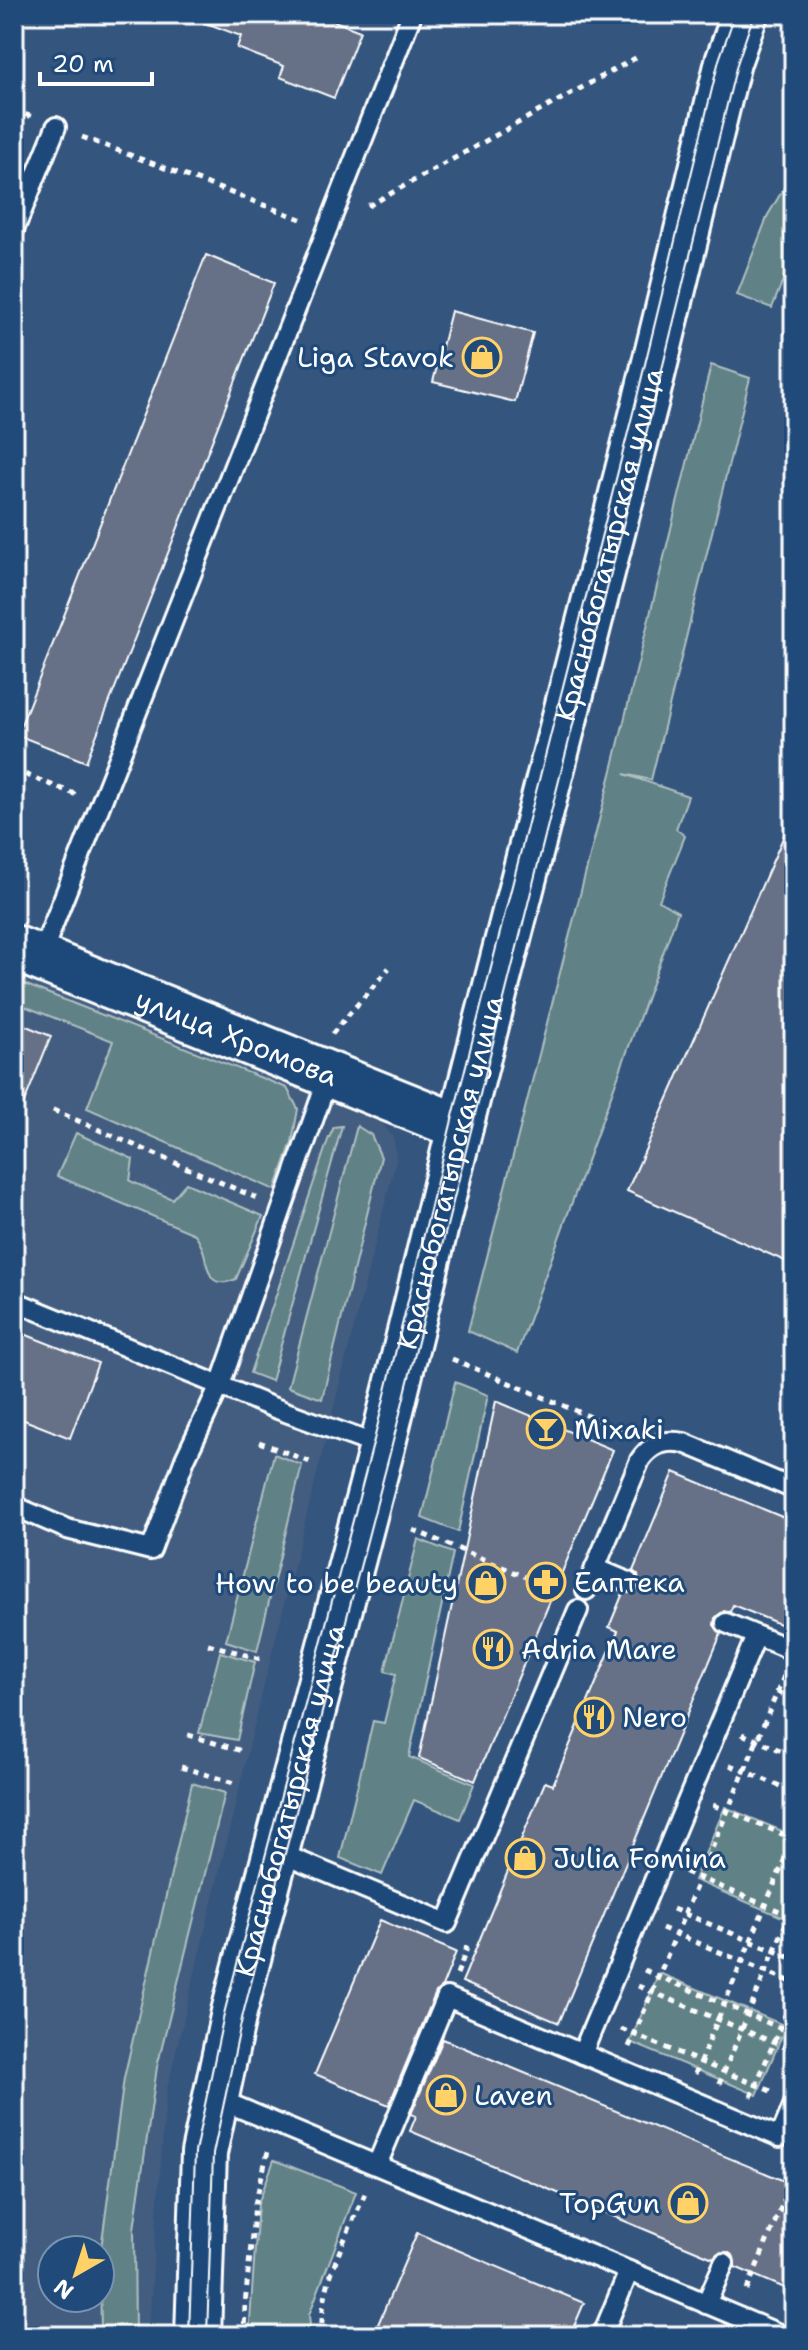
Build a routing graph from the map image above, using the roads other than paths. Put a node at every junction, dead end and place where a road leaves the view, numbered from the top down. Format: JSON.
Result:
{"nodes":[{"id":1,"x":412,"y":14,"type":"edge"},
{"id":2,"x":745,"y":14,"type":"edge"},
{"id":3,"x":56,"y":127,"type":"road end"},
{"id":4,"x":14,"y":230,"type":"edge"},
{"id":5,"x":27,"y":953,"type":"edge"},
{"id":6,"x":327,"y":1058,"type":"junction"},
{"id":7,"x":460,"y":1127,"type":"junction"},
{"id":8,"x":14,"y":1301,"type":"edge"},
{"id":9,"x":220,"y":1385,"type":"junction"},
{"id":10,"x":382,"y":1447,"type":"junction"},
{"id":11,"x":794,"y":1489,"type":"edge"},
{"id":12,"x":14,"y":1506,"type":"edge"},
{"id":13,"x":595,"y":1568,"type":"junction"},
{"id":14,"x":628,"y":1582,"type":"dead end"},
{"id":15,"x":586,"y":1590,"type":"dead end"},
{"id":16,"x":578,"y":1610,"type":"dead end"},
{"id":17,"x":726,"y":1623,"type":"dead end"},
{"id":18,"x":756,"y":1636,"type":"junction"},
{"id":19,"x":791,"y":1658,"type":"edge"},
{"id":20,"x":275,"y":1851,"type":"junction"},
{"id":21,"x":582,"y":2054,"type":"junction"},
{"id":22,"x":216,"y":2098,"type":"junction"},
{"id":23,"x":788,"y":2100,"type":"edge"},
{"id":24,"x":377,"y":2165,"type":"junction"},
{"id":25,"x":724,"y":2263,"type":"dead end"},
{"id":26,"x":629,"y":2271,"type":"junction"},
{"id":27,"x":706,"y":2304,"type":"junction"},
{"id":28,"x":198,"y":2336,"type":"edge"},
{"id":29,"x":602,"y":2336,"type":"edge"},
{"id":30,"x":784,"y":2336,"type":"edge"}],
"edges":[{"from":1,"to":5,"type":"lane"},
{"from":2,"to":7,"type":"main road","name":"Краснобогатырская улица"},
{"from":3,"to":4,"type":"lane"},
{"from":5,"to":6,"type":"main road","name":"улица Хромова"},
{"from":6,"to":7,"type":"main road","name":"улица Хромова"},
{"from":6,"to":9,"type":"lane"},
{"from":7,"to":10,"type":"main road","name":"Краснобогатырская улица"},
{"from":8,"to":9,"type":"lane"},
{"from":9,"to":10,"type":"lane"},
{"from":9,"to":12,"type":"lane"},
{"from":10,"to":20,"type":"main road","name":"Краснобогатырская улица"},
{"from":11,"to":13,"type":"lane"},
{"from":13,"to":14,"type":"lane"},
{"from":13,"to":15,"type":"lane"},
{"from":16,"to":20,"type":"lane"},
{"from":17,"to":18,"type":"lane"},
{"from":18,"to":19,"type":"lane"},
{"from":18,"to":21,"type":"lane"},
{"from":20,"to":22,"type":"main road","name":"Краснобогатырская улица"},
{"from":21,"to":23,"type":"lane"},
{"from":21,"to":24,"type":"lane"},
{"from":22,"to":24,"type":"lane"},
{"from":22,"to":28,"type":"main road","name":"Краснобогатырская улица"},
{"from":24,"to":26,"type":"lane"},
{"from":25,"to":27,"type":"lane"},
{"from":26,"to":27,"type":"lane"},
{"from":26,"to":29,"type":"lane"},
{"from":27,"to":30,"type":"lane"}]}
